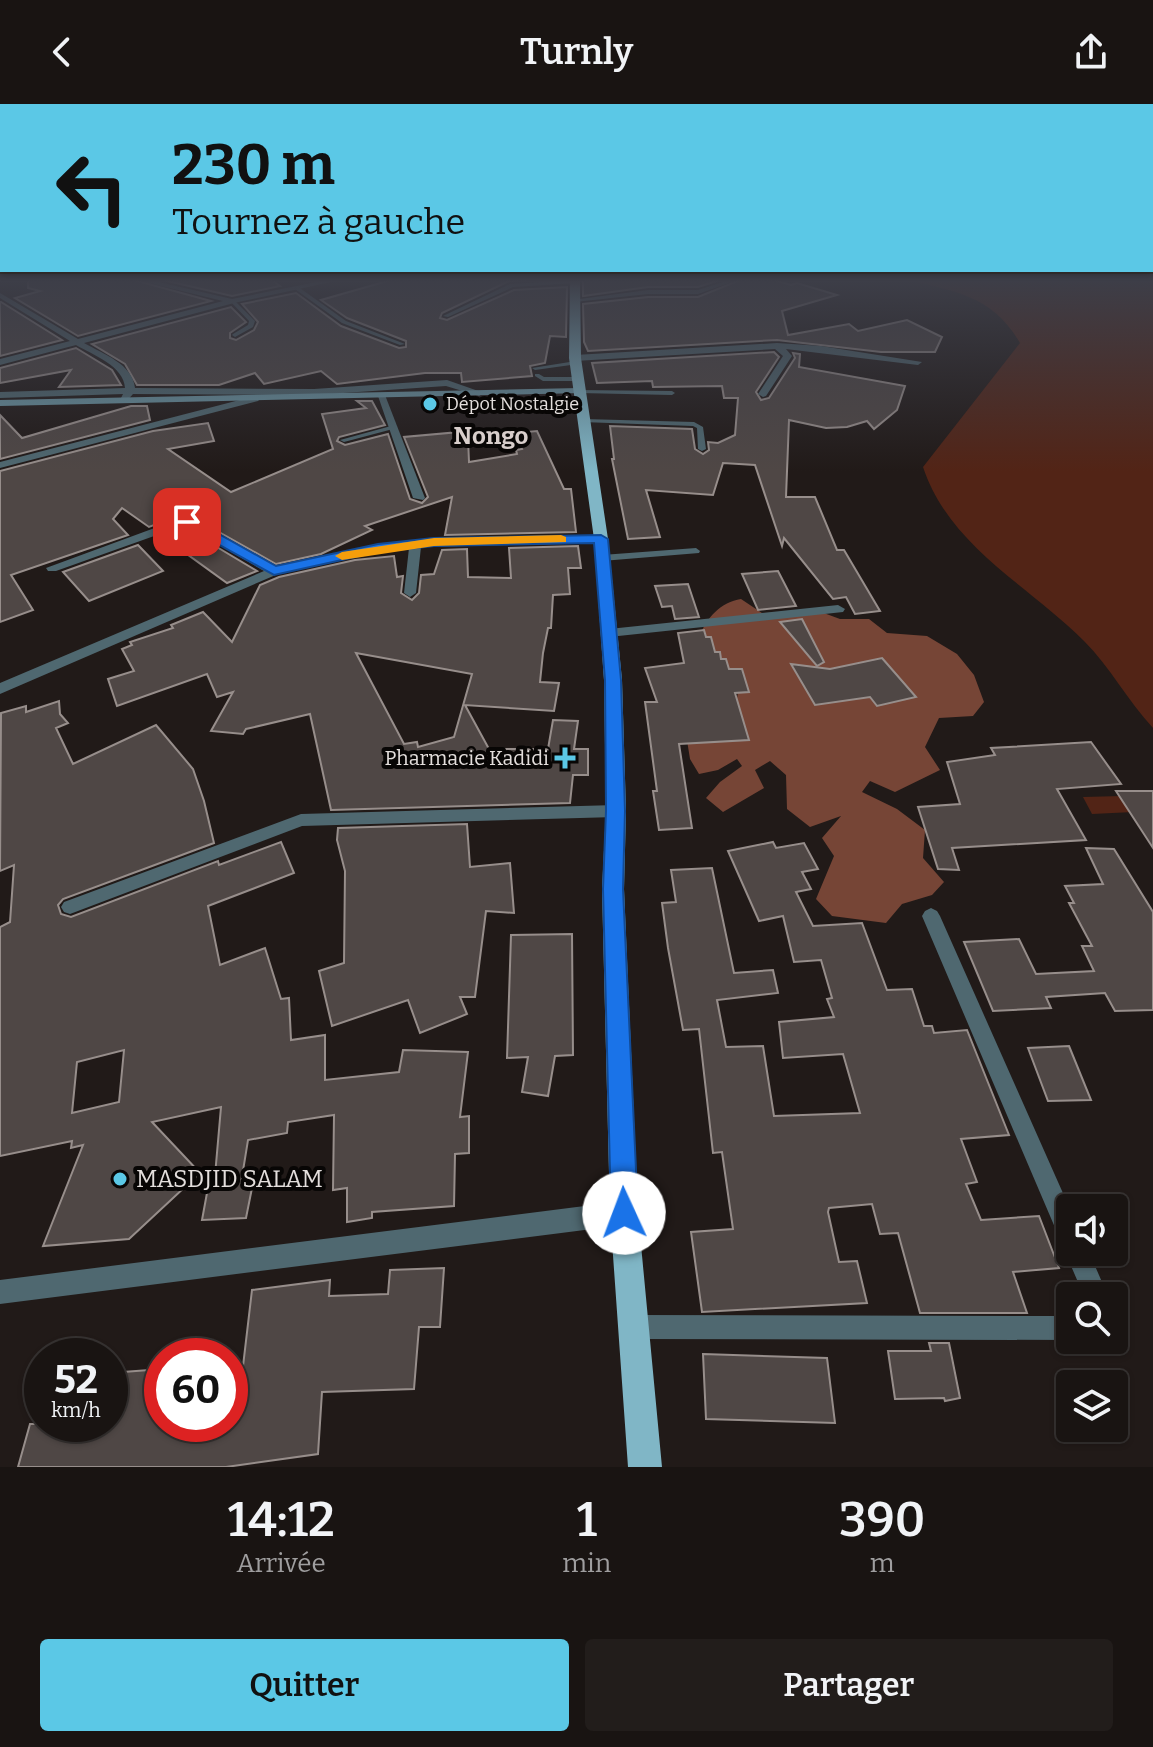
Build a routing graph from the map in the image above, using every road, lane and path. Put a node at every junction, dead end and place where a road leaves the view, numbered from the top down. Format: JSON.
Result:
{"nodes":[{"id":1,"x":69,"y":344,"type":"edge"},
{"id":2,"x":83,"y":344,"type":"edge"},
{"id":3,"x":577,"y":344,"type":"edge"},
{"id":4,"x":773,"y":344,"type":"junction"},
{"id":5,"x":0,"y":362,"type":"edge"},
{"id":6,"x":918,"y":362,"type":"dead end"},
{"id":7,"x":578,"y":376,"type":"junction"},
{"id":8,"x":479,"y":393,"type":"junction"},
{"id":9,"x":672,"y":393,"type":"dead end"},
{"id":10,"x":763,"y":394,"type":"dead end"},
{"id":11,"x":0,"y":395,"type":"edge"},
{"id":12,"x":380,"y":395,"type":"junction"},
{"id":13,"x":128,"y":396,"type":"junction"},
{"id":14,"x":255,"y":399,"type":"junction"},
{"id":15,"x":0,"y":403,"type":"edge"},
{"id":16,"x":584,"y":421,"type":"junction"},
{"id":17,"x":391,"y":428,"type":"junction"},
{"id":18,"x":344,"y":440,"type":"dead end"},
{"id":19,"x":702,"y":449,"type":"dead end"},
{"id":20,"x":0,"y":465,"type":"edge"},
{"id":21,"x":419,"y":498,"type":"dead end"},
{"id":22,"x":415,"y":544,"type":"junction"},
{"id":23,"x":602,"y":549,"type":"junction"},
{"id":24,"x":696,"y":551,"type":"dead end"},
{"id":25,"x":52,"y":568,"type":"dead end"},
{"id":26,"x":274,"y":571,"type":"junction"},
{"id":27,"x":410,"y":593,"type":"dead end"},
{"id":28,"x":838,"y":609,"type":"dead end"},
{"id":29,"x":609,"y":633,"type":"junction"},
{"id":30,"x":0,"y":689,"type":"edge"},
{"id":31,"x":616,"y":811,"type":"junction"},
{"id":32,"x":70,"y":907,"type":"dead end"},
{"id":33,"x":931,"y":916,"type":"dead end"},
{"id":34,"x":1056,"y":1204,"type":"edge"},
{"id":35,"x":624,"y":1213,"type":"junction"},
{"id":36,"x":0,"y":1292,"type":"edge"},
{"id":37,"x":632,"y":1327,"type":"junction"},
{"id":38,"x":1056,"y":1328,"type":"edge"},
{"id":39,"x":645,"y":1467,"type":"edge"}],
"edges":[{"from":1,"to":5,"type":"street"},
{"from":2,"to":13,"type":"street"},
{"from":3,"to":7,"type":"main road"},
{"from":4,"to":6,"type":"street"},
{"from":4,"to":7,"type":"street"},
{"from":4,"to":10,"type":"street"},
{"from":7,"to":7,"type":"lane"},
{"from":7,"to":8,"type":"main road"},
{"from":7,"to":9,"type":"lane"},
{"from":7,"to":16,"type":"main road"},
{"from":8,"to":12,"type":"main road"},
{"from":8,"to":13,"type":"street"},
{"from":11,"to":13,"type":"street"},
{"from":12,"to":14,"type":"main road"},
{"from":12,"to":17,"type":"street"},
{"from":13,"to":14,"type":"main road"},
{"from":13,"to":15,"type":"main road"},
{"from":14,"to":20,"type":"street"},
{"from":16,"to":19,"type":"lane"},
{"from":16,"to":23,"type":"main road"},
{"from":17,"to":18,"type":"lane"},
{"from":17,"to":21,"type":"street"},
{"from":22,"to":23,"type":"street"},
{"from":22,"to":26,"type":"street"},
{"from":22,"to":27,"type":"street"},
{"from":23,"to":24,"type":"lane"},
{"from":23,"to":29,"type":"main road"},
{"from":25,"to":26,"type":"street"},
{"from":26,"to":30,"type":"street"},
{"from":28,"to":29,"type":"street"},
{"from":29,"to":31,"type":"main road"},
{"from":31,"to":32,"type":"street"},
{"from":31,"to":35,"type":"main road"},
{"from":33,"to":34,"type":"street"},
{"from":35,"to":36,"type":"street"},
{"from":35,"to":37,"type":"main road"},
{"from":37,"to":38,"type":"street"},
{"from":37,"to":39,"type":"main road"}]}
